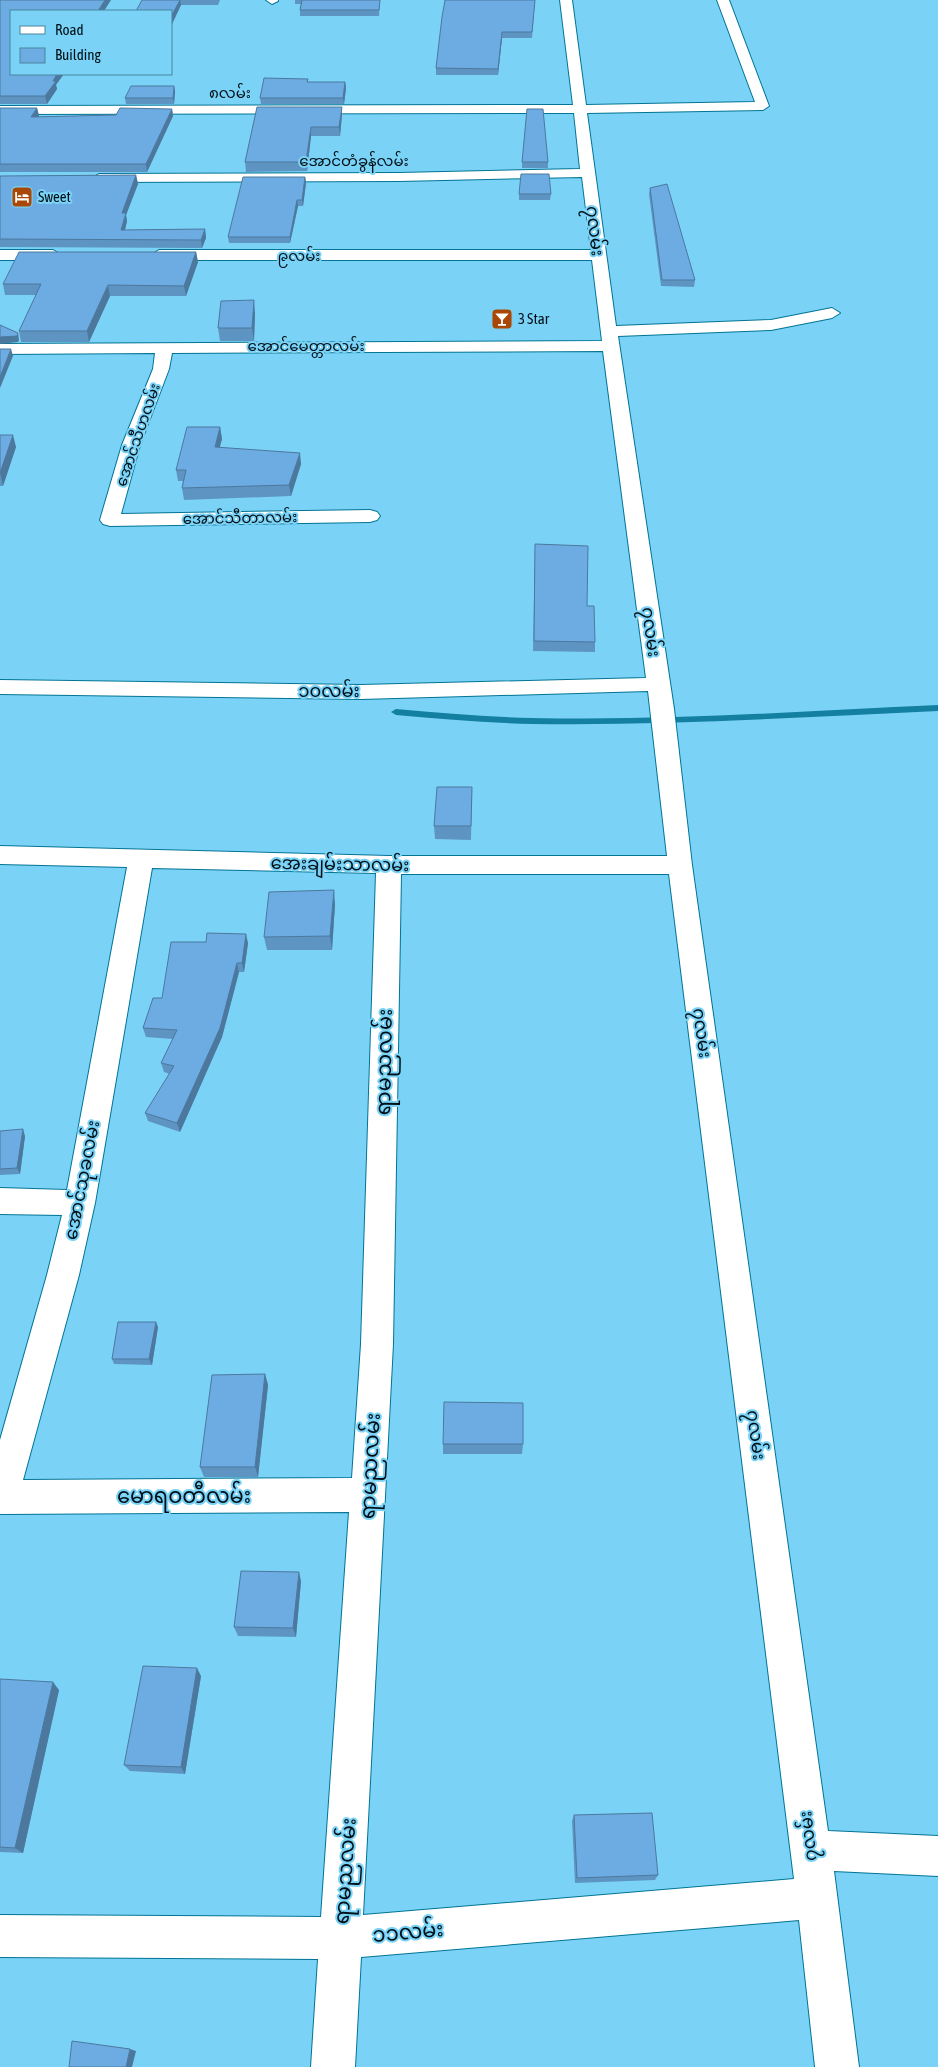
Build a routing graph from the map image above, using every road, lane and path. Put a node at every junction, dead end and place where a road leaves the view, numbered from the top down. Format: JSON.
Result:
{"nodes":[{"id":1,"x":566,"y":0,"type":"edge"},
{"id":2,"x":724,"y":0,"type":"edge"},
{"id":3,"x":580,"y":109,"type":"junction"},
{"id":4,"x":0,"y":110,"type":"edge"},
{"id":5,"x":587,"y":173,"type":"junction"},
{"id":6,"x":90,"y":178,"type":"edge"},
{"id":7,"x":0,"y":255,"type":"edge"},
{"id":8,"x":68,"y":255,"type":"edge"},
{"id":9,"x":146,"y":255,"type":"edge"},
{"id":10,"x":597,"y":256,"type":"junction"},
{"id":11,"x":832,"y":313,"type":"dead end"},
{"id":12,"x":611,"y":338,"type":"junction"},
{"id":13,"x":0,"y":349,"type":"edge"},
{"id":14,"x":164,"y":350,"type":"junction"},
{"id":15,"x":370,"y":516,"type":"dead end"},
{"id":16,"x":110,"y":520,"type":"joint"},
{"id":17,"x":658,"y":684,"type":"junction"},
{"id":18,"x":0,"y":688,"type":"edge"},
{"id":19,"x":0,"y":856,"type":"edge"},
{"id":20,"x":141,"y":858,"type":"junction"},
{"id":21,"x":389,"y":865,"type":"junction"},
{"id":22,"x":680,"y":866,"type":"junction"},
{"id":23,"x":0,"y":1201,"type":"edge"},
{"id":24,"x":80,"y":1202,"type":"junction"},
{"id":25,"x":368,"y":1495,"type":"junction"},
{"id":26,"x":0,"y":1497,"type":"edge"},
{"id":27,"x":811,"y":1850,"type":"junction"},
{"id":28,"x":938,"y":1856,"type":"edge"},
{"id":29,"x":815,"y":1898,"type":"junction"},
{"id":30,"x":0,"y":1936,"type":"edge"},
{"id":31,"x":341,"y":1938,"type":"junction"},
{"id":32,"x":333,"y":2067,"type":"edge"},
{"id":33,"x":837,"y":2067,"type":"edge"}],
"edges":[{"from":1,"to":3,"type":"street","name":"၇လမ်း"},
{"from":2,"to":3,"type":"street","name":"၈လမ်း"},
{"from":3,"to":4,"type":"street","name":"၈လမ်း"},
{"from":3,"to":5,"type":"street","name":"၇လမ်း"},
{"from":5,"to":6,"type":"street","name":"အောင်တံခွန်လမ်း"},
{"from":5,"to":10,"type":"street","name":"၇လမ်း"},
{"from":7,"to":8,"type":"street"},
{"from":9,"to":10,"type":"street","name":"၉လမ်း"},
{"from":10,"to":12,"type":"street","name":"၇လမ်း"},
{"from":11,"to":12,"type":"street","name":"အောင်မေတ္တာလမ်း"},
{"from":12,"to":14,"type":"street","name":"အောင်မေတ္တာလမ်း"},
{"from":12,"to":17,"type":"street","name":"၇လမ်း"},
{"from":13,"to":14,"type":"street","name":"အောင်မေတ္တာလမ်း"},
{"from":14,"to":16,"type":"street","name":"အောင်သီဟလမ်း"},
{"from":15,"to":16,"type":"street","name":"အောင်သီတာလမ်း"},
{"from":17,"to":18,"type":"street","name":"၁၀လမ်း"},
{"from":17,"to":22,"type":"street","name":"၇လမ်း"},
{"from":19,"to":20,"type":"street","name":"အေးချမ်းသာလမ်း"},
{"from":20,"to":21,"type":"street","name":"အေးချမ်းသာလမ်း"},
{"from":20,"to":24,"type":"street","name":"အောင်သုခလမ်း"},
{"from":21,"to":22,"type":"street","name":"အေးချမ်းသာလမ်း"},
{"from":21,"to":25,"type":"street","name":"ရာမညလမ်း"},
{"from":22,"to":27,"type":"street","name":"၇လမ်း"},
{"from":23,"to":24,"type":"street"},
{"from":24,"to":26,"type":"street","name":"အောင်သုခလမ်း"},
{"from":25,"to":26,"type":"street","name":"မောရဝတီလမ်း"},
{"from":25,"to":31,"type":"street","name":"ရာမညလမ်း"},
{"from":27,"to":28,"type":"street"},
{"from":27,"to":29,"type":"street","name":"၇လမ်း"},
{"from":29,"to":31,"type":"street","name":"၁၁လမ်း"},
{"from":29,"to":33,"type":"street","name":"၇လမ်း"},
{"from":30,"to":31,"type":"street","name":"၁၁လမ်း"},
{"from":31,"to":32,"type":"street","name":"ရာမညလမ်း"}]}
